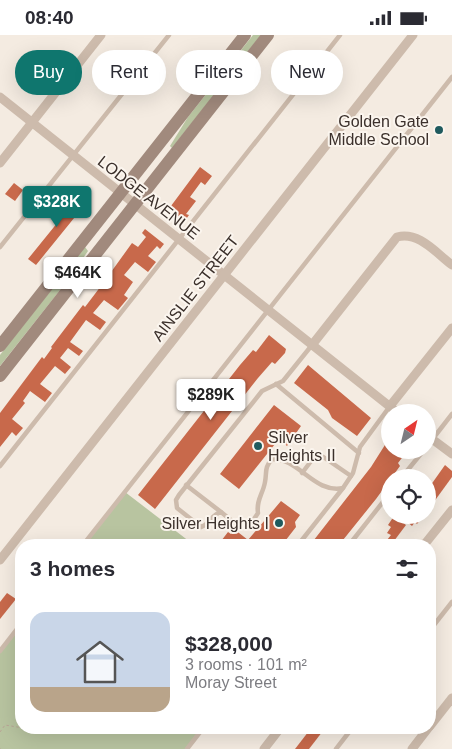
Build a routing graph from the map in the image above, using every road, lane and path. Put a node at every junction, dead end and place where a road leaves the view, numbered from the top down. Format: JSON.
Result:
{"nodes":[{"id":1,"x":101,"y":35,"type":"edge"},
{"id":2,"x":169,"y":35,"type":"edge"},
{"id":3,"x":245,"y":35,"type":"edge"},
{"id":4,"x":268,"y":35,"type":"edge"},
{"id":5,"x":340,"y":35,"type":"edge"},
{"id":6,"x":414,"y":35,"type":"edge"},
{"id":7,"x":452,"y":77,"type":"edge"},
{"id":8,"x":0,"y":97,"type":"edge"},
{"id":9,"x":32,"y":122,"type":"junction"},
{"id":10,"x":73,"y":155,"type":"junction"},
{"id":11,"x":0,"y":163,"type":"edge"},
{"id":12,"x":120,"y":193,"type":"junction"},
{"id":13,"x":135,"y":205,"type":"junction"},
{"id":14,"x":179,"y":239,"type":"junction"},
{"id":15,"x":0,"y":247,"type":"edge"},
{"id":16,"x":452,"y":265,"type":"edge"},
{"id":17,"x":224,"y":276,"type":"junction"},
{"id":18,"x":268,"y":310,"type":"junction"},
{"id":19,"x":452,"y":328,"type":"edge"},
{"id":20,"x":312,"y":345,"type":"junction"},
{"id":21,"x":0,"y":346,"type":"edge"},
{"id":22,"x":0,"y":376,"type":"edge"},
{"id":23,"x":276,"y":384,"type":"junction"},
{"id":24,"x":387,"y":404,"type":"edge"},
{"id":25,"x":392,"y":404,"type":"edge"},
{"id":26,"x":452,"y":414,"type":"edge"},
{"id":27,"x":381,"y":418,"type":"edge"},
{"id":28,"x":436,"y":432,"type":"edge"},
{"id":29,"x":436,"y":444,"type":"edge"},
{"id":30,"x":359,"y":453,"type":"junction"},
{"id":31,"x":452,"y":454,"type":"edge"},
{"id":32,"x":417,"y":459,"type":"edge"},
{"id":33,"x":0,"y":466,"type":"edge"},
{"id":34,"x":409,"y":469,"type":"edge"},
{"id":35,"x":302,"y":473,"type":"junction"},
{"id":36,"x":351,"y":476,"type":"junction"},
{"id":37,"x":186,"y":485,"type":"junction"},
{"id":38,"x":343,"y":488,"type":"junction"},
{"id":39,"x":381,"y":504,"type":"edge"},
{"id":40,"x":452,"y":510,"type":"edge"},
{"id":41,"x":221,"y":512,"type":"junction"},
{"id":42,"x":17,"y":539,"type":"edge"},
{"id":43,"x":89,"y":539,"type":"edge"},
{"id":44,"x":303,"y":539,"type":"edge"},
{"id":45,"x":354,"y":539,"type":"edge"},
{"id":46,"x":429,"y":539,"type":"edge"},
{"id":47,"x":15,"y":541,"type":"edge"},
{"id":48,"x":0,"y":560,"type":"edge"},
{"id":49,"x":452,"y":602,"type":"edge"},
{"id":50,"x":436,"y":622,"type":"edge"},
{"id":51,"x":15,"y":632,"type":"edge"},
{"id":52,"x":0,"y":651,"type":"edge"},
{"id":53,"x":452,"y":698,"type":"edge"},
{"id":54,"x":436,"y":718,"type":"edge"},
{"id":55,"x":15,"y":727,"type":"edge"},
{"id":56,"x":0,"y":732,"type":"edge"},
{"id":57,"x":199,"y":734,"type":"edge"},
{"id":58,"x":275,"y":734,"type":"edge"},
{"id":59,"x":348,"y":734,"type":"edge"},
{"id":60,"x":424,"y":734,"type":"edge"},
{"id":61,"x":187,"y":749,"type":"edge"},
{"id":62,"x":264,"y":749,"type":"edge"},
{"id":63,"x":336,"y":749,"type":"edge"},
{"id":64,"x":412,"y":749,"type":"edge"}],
"edges":[{"from":1,"to":9,"type":"street"},
{"from":2,"to":10,"type":"lane"},
{"from":3,"to":12,"type":"main road"},
{"from":4,"to":13,"type":"main road"},
{"from":5,"to":14,"type":"lane"},
{"from":6,"to":17,"type":"street","name":"AINSLIE STREET"},
{"from":7,"to":18,"type":"lane"},
{"from":8,"to":9,"type":"street","name":"LODGE AVENUE"},
{"from":9,"to":10,"type":"street","name":"LODGE AVENUE"},
{"from":9,"to":11,"type":"street"},
{"from":10,"to":12,"type":"street","name":"LODGE AVENUE"},
{"from":10,"to":15,"type":"lane"},
{"from":12,"to":13,"type":"street","name":"LODGE AVENUE"},
{"from":12,"to":21,"type":"main road"},
{"from":13,"to":14,"type":"street","name":"LODGE AVENUE"},
{"from":13,"to":22,"type":"main road"},
{"from":14,"to":17,"type":"street","name":"LODGE AVENUE"},
{"from":14,"to":33,"type":"lane"},
{"from":16,"to":20,"type":"street"},
{"from":17,"to":18,"type":"street","name":"LODGE AVENUE"},
{"from":17,"to":42,"type":"street","name":"AINSLIE STREET"},
{"from":18,"to":20,"type":"street","name":"LODGE AVENUE"},
{"from":18,"to":43,"type":"lane"},
{"from":19,"to":25,"type":"street"},
{"from":20,"to":23,"type":"lane"},
{"from":20,"to":24,"type":"street","name":"LODGE AVENUE"},
{"from":23,"to":30,"type":"lane"},
{"from":23,"to":37,"type":"lane"},
{"from":26,"to":28,"type":"lane"},
{"from":27,"to":30,"type":"lane"},
{"from":29,"to":31,"type":"street"},
{"from":30,"to":36,"type":"lane"},
{"from":32,"to":34,"type":"lane"},
{"from":35,"to":36,"type":"lane"},
{"from":35,"to":38,"type":"lane"},
{"from":35,"to":41,"type":"lane"},
{"from":36,"to":38,"type":"lane"},
{"from":37,"to":41,"type":"lane"},
{"from":37,"to":41,"type":"lane"},
{"from":38,"to":44,"type":"lane"},
{"from":39,"to":45,"type":"lane"},
{"from":40,"to":46,"type":"street"},
{"from":47,"to":48,"type":"street","name":"AINSLIE STREET"},
{"from":49,"to":50,"type":"lane"},
{"from":51,"to":52,"type":"lane"},
{"from":53,"to":54,"type":"street"},
{"from":55,"to":56,"type":"path"},
{"from":57,"to":61,"type":"lane"},
{"from":58,"to":62,"type":"street"},
{"from":59,"to":63,"type":"lane"},
{"from":60,"to":64,"type":"street"}]}
